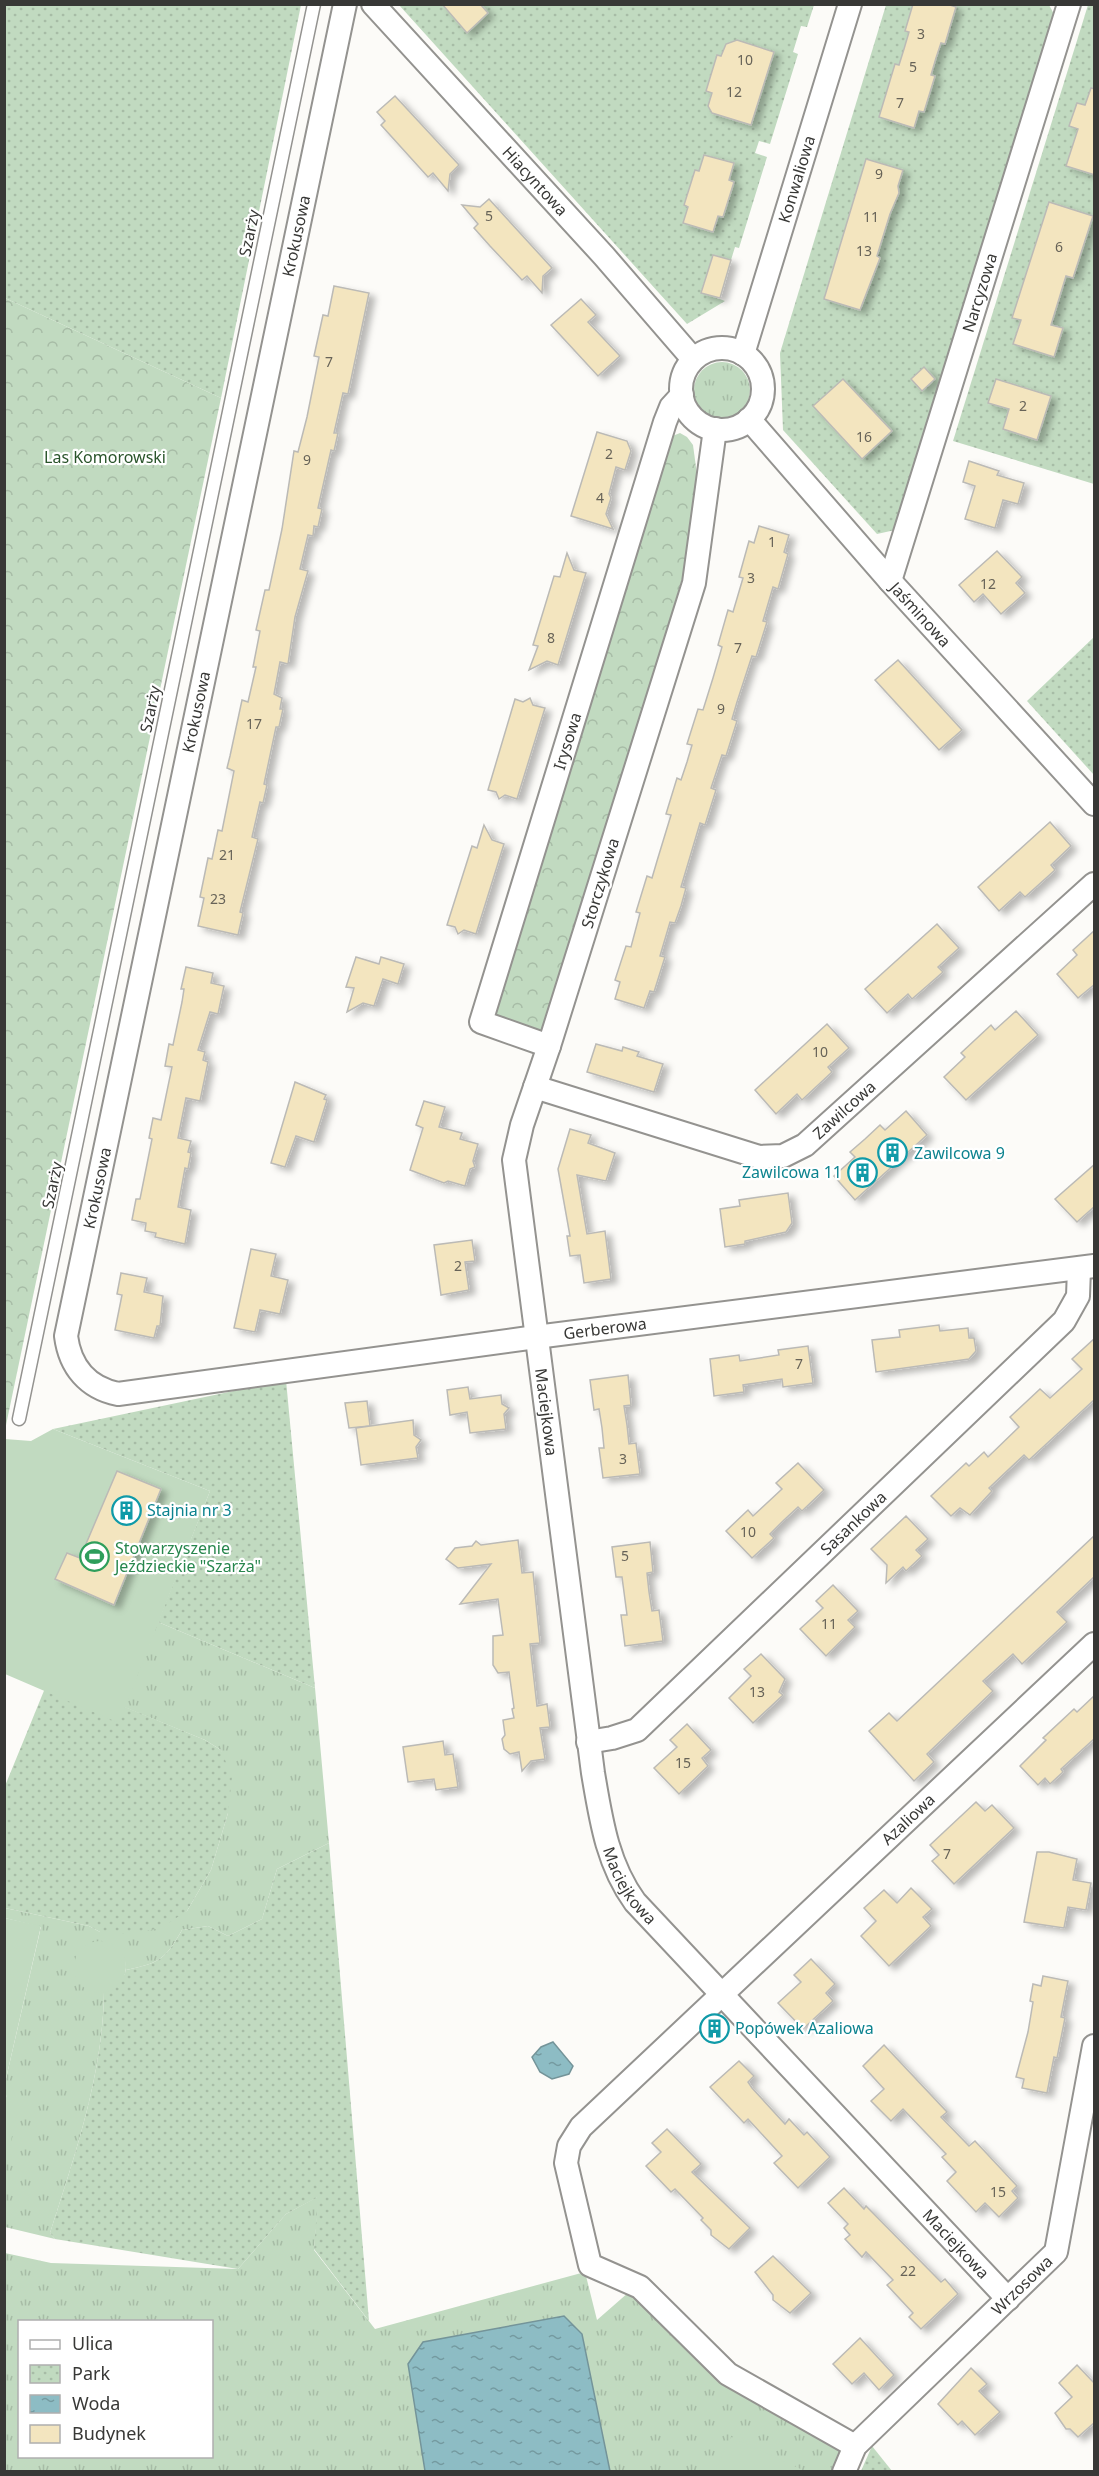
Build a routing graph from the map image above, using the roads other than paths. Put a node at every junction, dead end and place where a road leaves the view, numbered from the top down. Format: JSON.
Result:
{"nodes":[{"id":1,"x":314,"y":4,"type":"edge"},
{"id":2,"x":345,"y":4,"type":"edge"},
{"id":3,"x":373,"y":4,"type":"edge"},
{"id":4,"x":850,"y":4,"type":"edge"},
{"id":5,"x":1069,"y":4,"type":"edge"},
{"id":6,"x":743,"y":354,"type":"junction"},
{"id":7,"x":693,"y":360,"type":"junction"},
{"id":8,"x":682,"y":395,"type":"junction"},
{"id":9,"x":749,"y":419,"type":"junction"},
{"id":10,"x":715,"y":429,"type":"junction"},
{"id":11,"x":890,"y":581,"type":"junction"},
{"id":12,"x":1095,"y":804,"type":"edge"},
{"id":13,"x":1095,"y":884,"type":"edge"},
{"id":14,"x":549,"y":1046,"type":"junction"},
{"id":15,"x":535,"y":1087,"type":"junction"},
{"id":16,"x":1087,"y":1268,"type":"edge"},
{"id":17,"x":536,"y":1337,"type":"junction"},
{"id":18,"x":118,"y":1394,"type":"joint"},
{"id":19,"x":19,"y":1419,"type":"dead end"},
{"id":20,"x":1095,"y":1644,"type":"edge"},
{"id":21,"x":588,"y":1742,"type":"junction"},
{"id":22,"x":722,"y":1995,"type":"junction"},
{"id":23,"x":1095,"y":2046,"type":"edge"},
{"id":24,"x":1008,"y":2299,"type":"junction"},
{"id":25,"x":855,"y":2446,"type":"junction"},
{"id":26,"x":844,"y":2472,"type":"edge"}],
"edges":[{"from":1,"to":19,"type":"lane","name":"Szarży"},
{"from":2,"to":18,"type":"street","name":"Krokusowa"},
{"from":3,"to":7,"type":"street","name":"Hiacyntowa"},
{"from":4,"to":6,"type":"street","name":"Konwaliowa"},
{"from":5,"to":11,"type":"street","name":"Narcyzowa"},
{"from":6,"to":7,"type":"street"},
{"from":6,"to":9,"type":"street"},
{"from":7,"to":8,"type":"street"},
{"from":8,"to":10,"type":"street"},
{"from":8,"to":14,"type":"street","name":"Irysowa"},
{"from":9,"to":10,"type":"street"},
{"from":9,"to":11,"type":"street","name":"Jaśminowa"},
{"from":10,"to":14,"type":"street","name":"Storczykowa"},
{"from":11,"to":12,"type":"street","name":"Jaśminowa"},
{"from":13,"to":15,"type":"street","name":"Zawilcowa"},
{"from":14,"to":15,"type":"street","name":"Storczykowa"},
{"from":15,"to":17,"type":"street","name":"Storczykowa"},
{"from":16,"to":17,"type":"street","name":"Gerberowa"},
{"from":16,"to":21,"type":"street","name":"Sasankowa"},
{"from":17,"to":18,"type":"street","name":"Gerberowa"},
{"from":17,"to":21,"type":"street","name":"Maciejkowa"},
{"from":20,"to":22,"type":"street","name":"Azaliowa"},
{"from":21,"to":22,"type":"street","name":"Maciejkowa"},
{"from":22,"to":24,"type":"street","name":"Maciejkowa"},
{"from":22,"to":25,"type":"street","name":"Azaliowa"},
{"from":23,"to":24,"type":"street","name":"Wrzosowa"},
{"from":24,"to":25,"type":"street","name":"Wrzosowa"},
{"from":25,"to":26,"type":"street","name":"Wrzosowa"}]}
